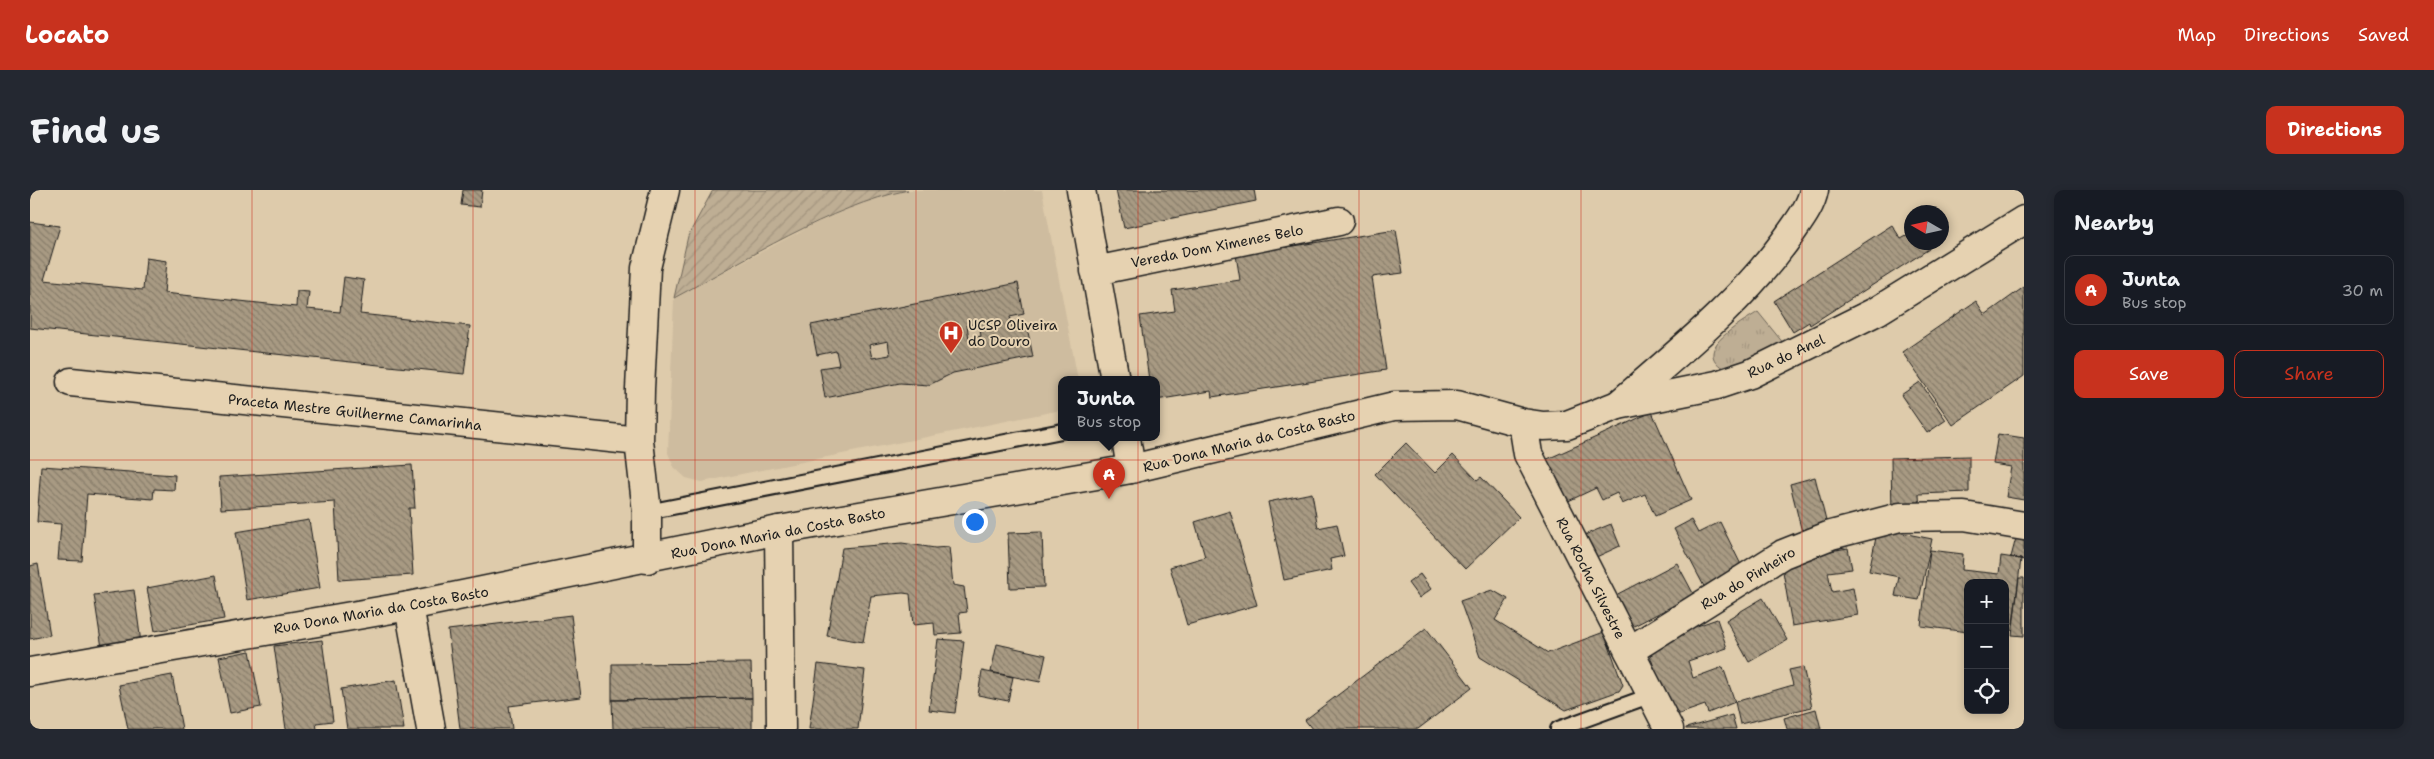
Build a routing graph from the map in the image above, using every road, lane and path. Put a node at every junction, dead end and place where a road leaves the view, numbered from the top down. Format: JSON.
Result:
{"nodes":[{"id":1,"x":664,"y":190,"type":"edge"},
{"id":2,"x":1081,"y":190,"type":"edge"},
{"id":3,"x":1814,"y":190,"type":"edge"},
{"id":4,"x":2024,"y":220,"type":"edge"},
{"id":5,"x":1339,"y":221,"type":"dead end"},
{"id":6,"x":1095,"y":271,"type":"junction"},
{"id":7,"x":1114,"y":376,"type":"edge"},
{"id":8,"x":71,"y":382,"type":"dead end"},
{"id":9,"x":1618,"y":405,"type":"junction"},
{"id":10,"x":1524,"y":423,"type":"junction"},
{"id":11,"x":1058,"y":432,"type":"edge"},
{"id":12,"x":639,"y":441,"type":"junction"},
{"id":13,"x":1127,"y":441,"type":"edge"},
{"id":14,"x":1132,"y":469,"type":"junction"},
{"id":15,"x":646,"y":512,"type":"junction"},
{"id":16,"x":2024,"y":526,"type":"edge"},
{"id":17,"x":779,"y":530,"type":"junction"},
{"id":18,"x":647,"y":559,"type":"junction"},
{"id":19,"x":410,"y":606,"type":"junction"},
{"id":20,"x":1628,"y":651,"type":"junction"},
{"id":21,"x":30,"y":672,"type":"edge"},
{"id":22,"x":1652,"y":694,"type":"junction"},
{"id":23,"x":431,"y":729,"type":"edge"},
{"id":24,"x":781,"y":729,"type":"edge"},
{"id":25,"x":1558,"y":729,"type":"edge"},
{"id":26,"x":1669,"y":729,"type":"edge"}],
"edges":[{"from":1,"to":12,"type":"street"},
{"from":2,"to":6,"type":"street"},
{"from":3,"to":9,"type":"street"},
{"from":4,"to":9,"type":"street","name":"Rua do Anel"},
{"from":5,"to":6,"type":"street","name":"Vereda Dom Ximenes Belo"},
{"from":6,"to":7,"type":"street"},
{"from":8,"to":12,"type":"street","name":"Praceta Mestre Guilherme Camarinha"},
{"from":9,"to":10,"type":"street","name":"Rua do Anel"},
{"from":10,"to":14,"type":"street","name":"Rua Dona Maria da Costa Basto"},
{"from":10,"to":20,"type":"street","name":"Rua Rocha Silvestre"},
{"from":11,"to":15,"type":"lane"},
{"from":12,"to":15,"type":"street"},
{"from":13,"to":14,"type":"street"},
{"from":14,"to":17,"type":"street","name":"Rua Dona Maria da Costa Basto"},
{"from":15,"to":18,"type":"street"},
{"from":16,"to":20,"type":"street","name":"Rua do Pinheiro"},
{"from":17,"to":18,"type":"street","name":"Rua Dona Maria da Costa Basto"},
{"from":17,"to":24,"type":"street"},
{"from":18,"to":19,"type":"street","name":"Rua Dona Maria da Costa Basto"},
{"from":19,"to":21,"type":"street","name":"Rua Dona Maria da Costa Basto"},
{"from":19,"to":23,"type":"street"},
{"from":20,"to":22,"type":"street","name":"Rua Rocha Silvestre"},
{"from":22,"to":25,"type":"lane"},
{"from":22,"to":26,"type":"street","name":"Rua Rocha Silvestre"}]}
